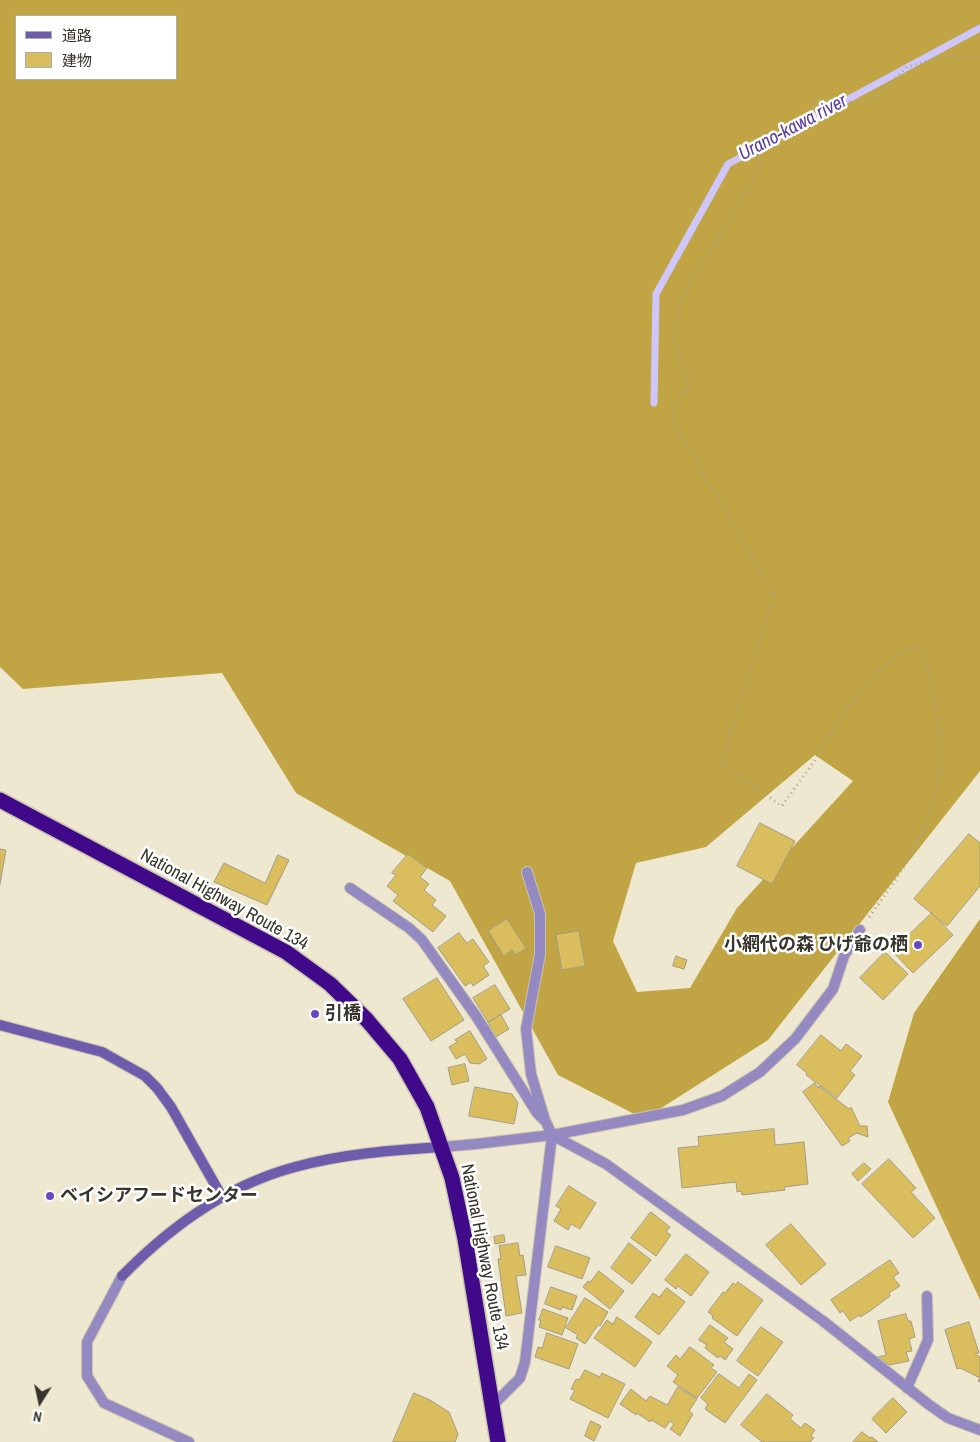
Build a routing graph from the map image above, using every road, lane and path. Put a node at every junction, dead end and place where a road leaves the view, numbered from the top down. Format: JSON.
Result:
{"nodes":[{"id":1,"x":980,"y":57,"type":"edge"},
{"id":2,"x":0,"y":800,"type":"edge"},
{"id":3,"x":527,"y":872,"type":"dead end"},
{"id":4,"x":350,"y":888,"type":"dead end"},
{"id":5,"x":860,"y":930,"type":"joint"},
{"id":6,"x":0,"y":1025,"type":"edge"},
{"id":7,"x":546,"y":1122,"type":"junction"},
{"id":8,"x":552,"y":1135,"type":"junction"},
{"id":9,"x":442,"y":1146,"type":"junction"},
{"id":10,"x":222,"y":1197,"type":"junction"},
{"id":11,"x":927,"y":1296,"type":"dead end"},
{"id":12,"x":907,"y":1388,"type":"junction"},
{"id":13,"x":492,"y":1406,"type":"junction"},
{"id":14,"x":980,"y":1430,"type":"edge"},
{"id":15,"x":189,"y":1442,"type":"edge"},
{"id":16,"x":498,"y":1442,"type":"edge"}],
"edges":[{"from":1,"to":5,"type":"path"},
{"from":2,"to":9,"type":"highway","name":"National Highway Route 134"},
{"from":3,"to":7,"type":"street"},
{"from":4,"to":7,"type":"street"},
{"from":5,"to":8,"type":"street"},
{"from":6,"to":10,"type":"street"},
{"from":7,"to":8,"type":"street"},
{"from":8,"to":9,"type":"street"},
{"from":8,"to":12,"type":"street"},
{"from":8,"to":13,"type":"street"},
{"from":9,"to":10,"type":"street"},
{"from":9,"to":13,"type":"highway","name":"National Highway Route 134"},
{"from":10,"to":15,"type":"street"},
{"from":11,"to":12,"type":"street"},
{"from":12,"to":14,"type":"street"},
{"from":13,"to":16,"type":"highway","name":"National Highway Route 134"}]}
